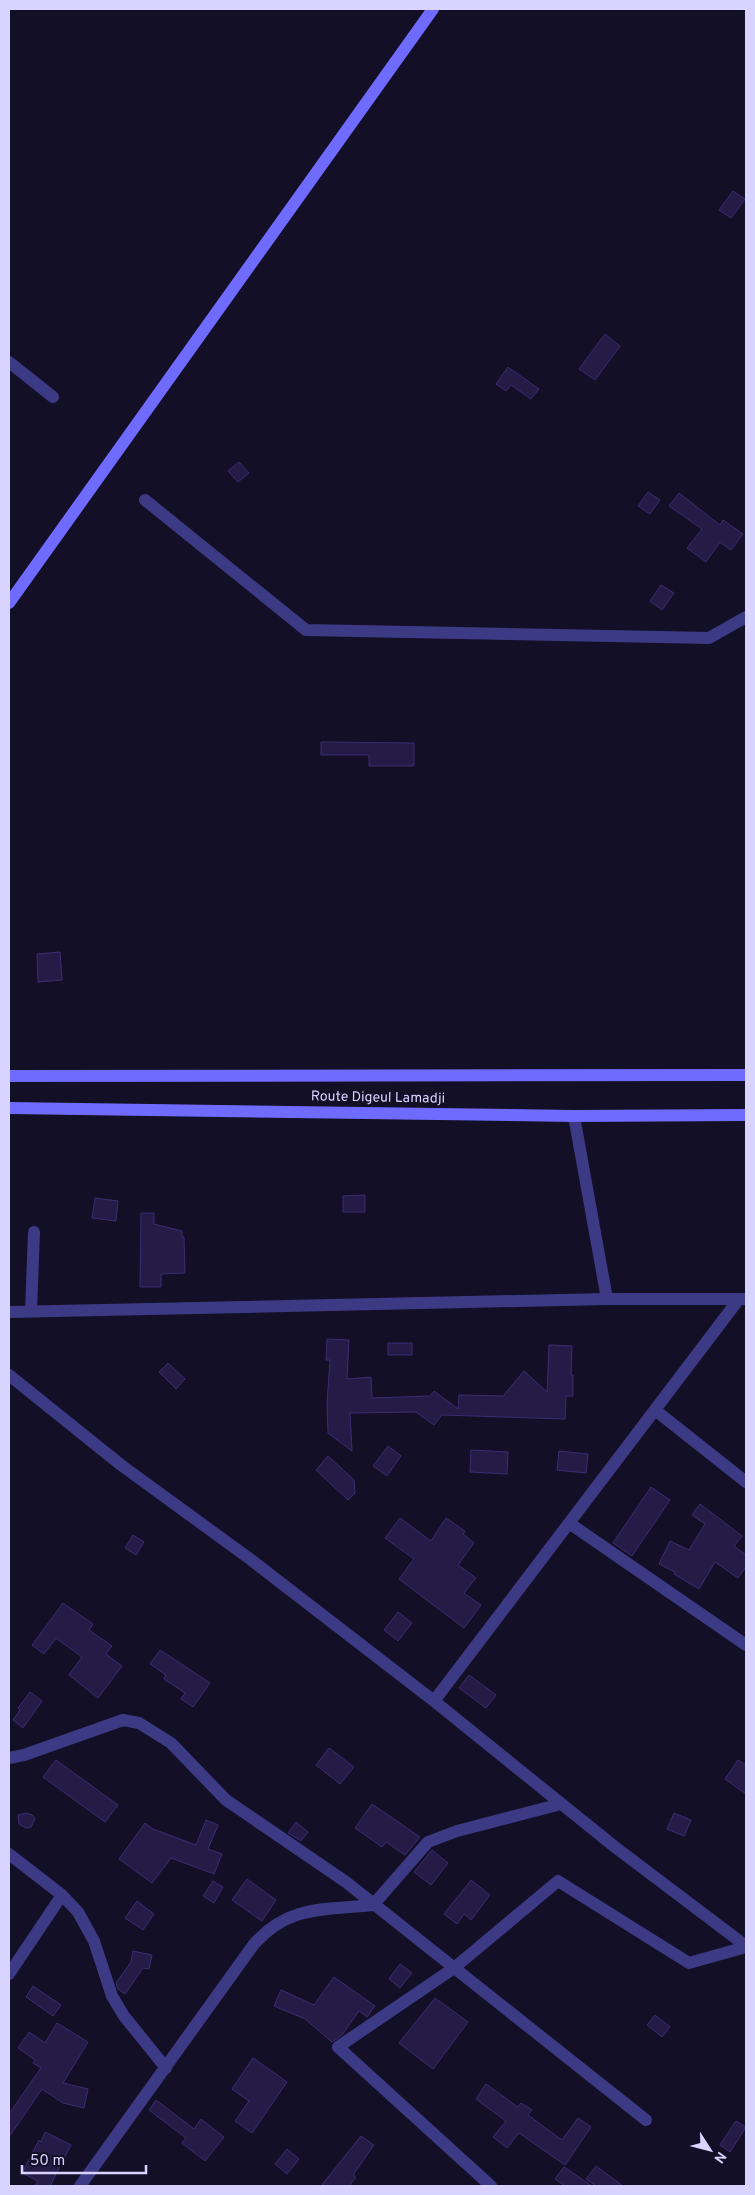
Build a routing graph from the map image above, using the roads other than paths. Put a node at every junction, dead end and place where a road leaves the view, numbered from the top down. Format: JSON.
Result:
{"nodes":[{"id":1,"x":433,"y":9,"type":"edge"},
{"id":2,"x":9,"y":362,"type":"edge"},
{"id":3,"x":53,"y":397,"type":"dead end"},
{"id":4,"x":145,"y":500,"type":"dead end"},
{"id":5,"x":9,"y":603,"type":"edge"},
{"id":6,"x":746,"y":618,"type":"edge"},
{"id":7,"x":746,"y":1075,"type":"edge"},
{"id":8,"x":9,"y":1076,"type":"edge"},
{"id":9,"x":9,"y":1108,"type":"edge"},
{"id":10,"x":574,"y":1116,"type":"junction"},
{"id":11,"x":746,"y":1116,"type":"edge"},
{"id":12,"x":34,"y":1232,"type":"dead end"},
{"id":13,"x":607,"y":1299,"type":"junction"},
{"id":14,"x":742,"y":1299,"type":"edge"},
{"id":15,"x":9,"y":1312,"type":"edge"},
{"id":16,"x":31,"y":1312,"type":"junction"},
{"id":17,"x":9,"y":1375,"type":"edge"},
{"id":18,"x":655,"y":1410,"type":"junction"},
{"id":19,"x":746,"y":1482,"type":"edge"},
{"id":20,"x":569,"y":1523,"type":"junction"},
{"id":21,"x":746,"y":1645,"type":"edge"},
{"id":22,"x":434,"y":1701,"type":"junction"},
{"id":23,"x":9,"y":1758,"type":"edge"},
{"id":24,"x":561,"y":1804,"type":"junction"},
{"id":25,"x":9,"y":1854,"type":"edge"},
{"id":26,"x":62,"y":1895,"type":"junction"},
{"id":27,"x":373,"y":1905,"type":"junction"},
{"id":28,"x":746,"y":1947,"type":"edge"},
{"id":29,"x":454,"y":1968,"type":"junction"},
{"id":30,"x":9,"y":1974,"type":"edge"},
{"id":31,"x":166,"y":2068,"type":"junction"},
{"id":32,"x":646,"y":2120,"type":"dead end"},
{"id":33,"x":80,"y":2186,"type":"edge"},
{"id":34,"x":491,"y":2186,"type":"edge"}],
"edges":[{"from":1,"to":5,"type":"main road"},
{"from":2,"to":3,"type":"street"},
{"from":4,"to":6,"type":"street"},
{"from":7,"to":8,"type":"main road","name":"Route Digeul Lamadji"},
{"from":9,"to":10,"type":"main road","name":"Route Digeul Lamadji"},
{"from":10,"to":11,"type":"main road","name":"Route Digeul Lamadji"},
{"from":10,"to":13,"type":"street"},
{"from":12,"to":16,"type":"street"},
{"from":13,"to":14,"type":"street"},
{"from":13,"to":16,"type":"street"},
{"from":14,"to":18,"type":"street"},
{"from":15,"to":16,"type":"street"},
{"from":17,"to":22,"type":"street"},
{"from":18,"to":19,"type":"street"},
{"from":18,"to":20,"type":"street"},
{"from":20,"to":21,"type":"street"},
{"from":20,"to":22,"type":"street"},
{"from":22,"to":24,"type":"street"},
{"from":23,"to":27,"type":"street"},
{"from":24,"to":27,"type":"street"},
{"from":24,"to":28,"type":"street"},
{"from":25,"to":26,"type":"street"},
{"from":26,"to":30,"type":"street"},
{"from":26,"to":31,"type":"street"},
{"from":27,"to":29,"type":"street"},
{"from":27,"to":31,"type":"street"},
{"from":28,"to":29,"type":"street"},
{"from":29,"to":32,"type":"street"},
{"from":29,"to":34,"type":"street"},
{"from":31,"to":33,"type":"street"}]}
